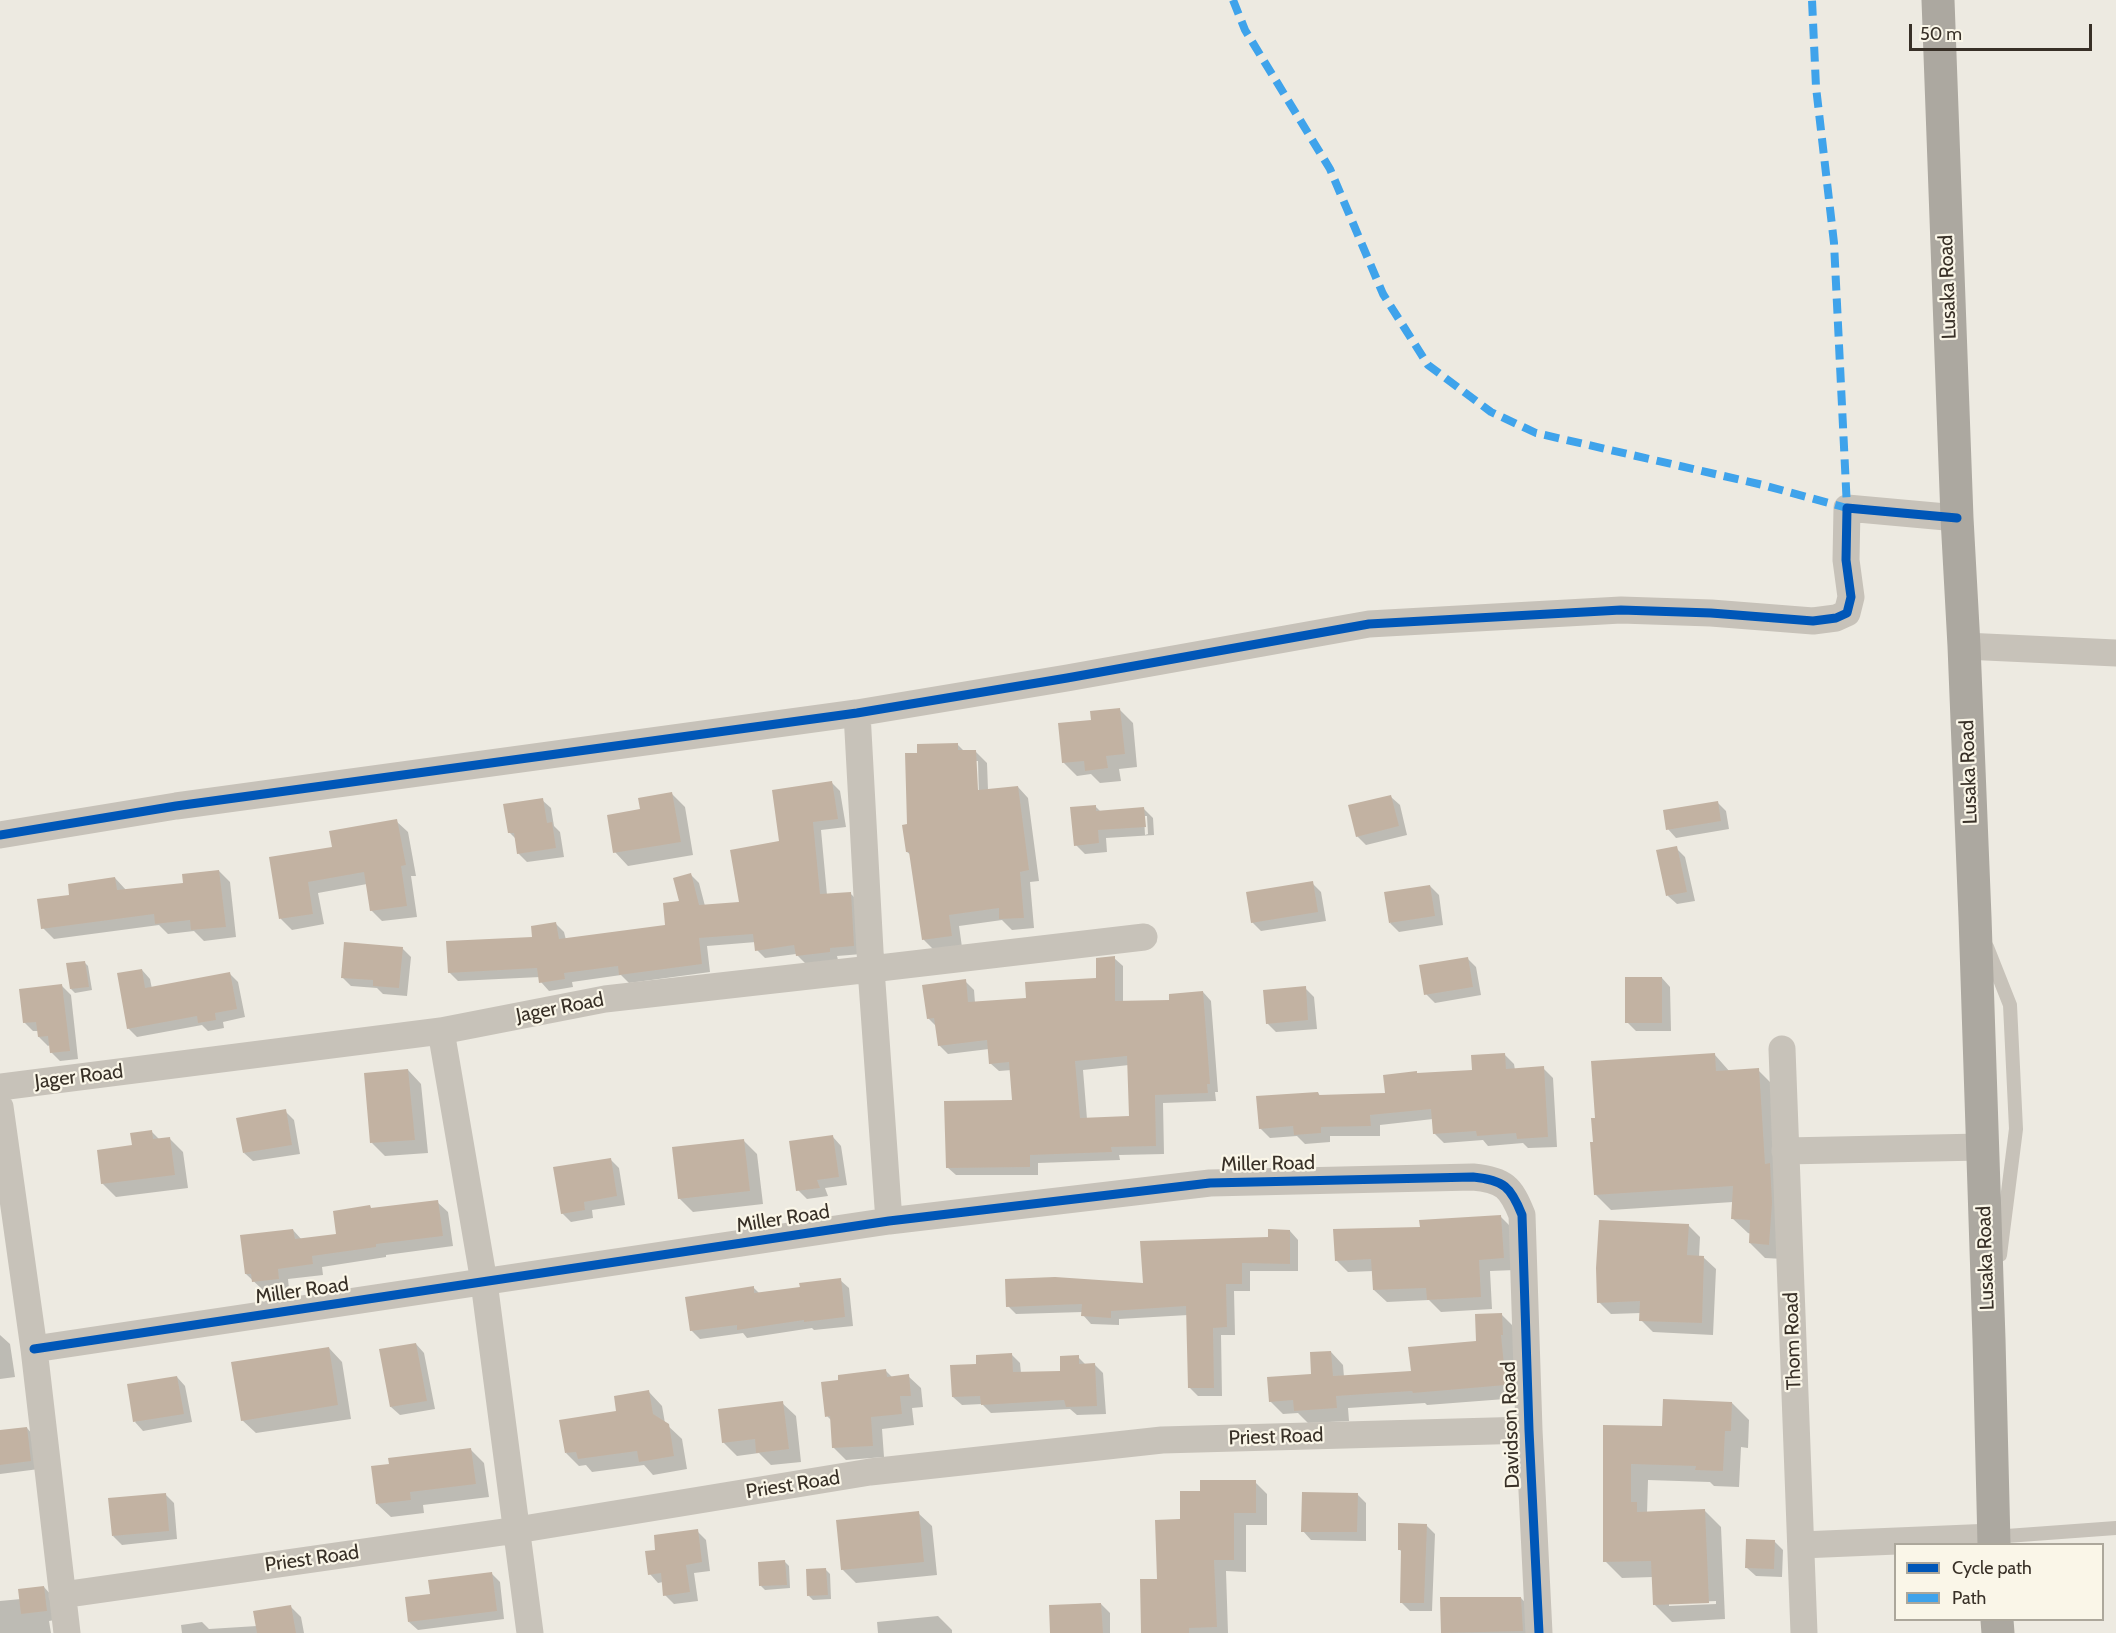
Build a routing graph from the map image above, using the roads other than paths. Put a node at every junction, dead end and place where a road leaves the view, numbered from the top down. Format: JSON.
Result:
{"nodes":[{"id":1,"x":1938,"y":0,"type":"edge"},
{"id":2,"x":1957,"y":518,"type":"junction"},
{"id":3,"x":1964,"y":646,"type":"junction"},
{"id":4,"x":2116,"y":653,"type":"edge"},
{"id":5,"x":858,"y":713,"type":"junction"},
{"id":6,"x":0,"y":835,"type":"edge"},
{"id":7,"x":1975,"y":917,"type":"junction"},
{"id":8,"x":1144,"y":937,"type":"dead end"},
{"id":9,"x":871,"y":969,"type":"junction"},
{"id":10,"x":441,"y":1031,"type":"junction"},
{"id":11,"x":1782,"y":1049,"type":"dead end"},
{"id":12,"x":0,"y":1087,"type":"edge"},
{"id":13,"x":0,"y":1107,"type":"edge"},
{"id":14,"x":1982,"y":1147,"type":"junction"},
{"id":15,"x":1785,"y":1151,"type":"junction"},
{"id":16,"x":1522,"y":1215,"type":"joint"},
{"id":17,"x":889,"y":1221,"type":"junction"},
{"id":18,"x":484,"y":1282,"type":"junction"},
{"id":19,"x":1989,"y":1339,"type":"junction"},
{"id":20,"x":34,"y":1349,"type":"junction"},
{"id":21,"x":1529,"y":1430,"type":"junction"},
{"id":22,"x":2116,"y":1528,"type":"edge"},
{"id":23,"x":517,"y":1530,"type":"junction"},
{"id":24,"x":1994,"y":1541,"type":"edge"},
{"id":25,"x":1894,"y":1543,"type":"edge"},
{"id":26,"x":1898,"y":1543,"type":"edge"},
{"id":27,"x":1801,"y":1545,"type":"junction"},
{"id":28,"x":62,"y":1595,"type":"junction"},
{"id":29,"x":67,"y":1633,"type":"edge"},
{"id":30,"x":530,"y":1633,"type":"edge"},
{"id":31,"x":1539,"y":1633,"type":"edge"},
{"id":32,"x":1804,"y":1633,"type":"edge"}],
"edges":[{"from":1,"to":2,"type":"highway","name":"Lusaka Road"},
{"from":2,"to":3,"type":"highway","name":"Lusaka Road"},
{"from":2,"to":5,"type":"street"},
{"from":3,"to":4,"type":"street"},
{"from":3,"to":7,"type":"highway","name":"Lusaka Road"},
{"from":5,"to":6,"type":"street"},
{"from":5,"to":9,"type":"street"},
{"from":7,"to":14,"type":"highway","name":"Lusaka Road"},
{"from":7,"to":19,"type":"lane"},
{"from":8,"to":9,"type":"street","name":"Jager Road"},
{"from":9,"to":10,"type":"street","name":"Jager Road"},
{"from":9,"to":17,"type":"street"},
{"from":10,"to":12,"type":"street","name":"Jager Road"},
{"from":10,"to":18,"type":"street"},
{"from":11,"to":15,"type":"street","name":"Thom Road"},
{"from":13,"to":20,"type":"street"},
{"from":14,"to":15,"type":"street"},
{"from":14,"to":19,"type":"highway","name":"Lusaka Road"},
{"from":15,"to":27,"type":"street","name":"Thom Road"},
{"from":16,"to":17,"type":"street","name":"Miller Road"},
{"from":16,"to":21,"type":"street","name":"Davidson Road"},
{"from":17,"to":18,"type":"street","name":"Miller Road"},
{"from":18,"to":20,"type":"street","name":"Miller Road"},
{"from":18,"to":23,"type":"street"},
{"from":19,"to":24,"type":"highway","name":"Lusaka Road"},
{"from":20,"to":28,"type":"street"},
{"from":21,"to":23,"type":"street","name":"Priest Road"},
{"from":21,"to":31,"type":"street","name":"Davidson Road"},
{"from":22,"to":24,"type":"lane"},
{"from":23,"to":28,"type":"street","name":"Priest Road"},
{"from":23,"to":30,"type":"street"},
{"from":24,"to":26,"type":"street"},
{"from":25,"to":27,"type":"street"},
{"from":27,"to":32,"type":"street","name":"Thom Road"},
{"from":28,"to":29,"type":"street"}]}
